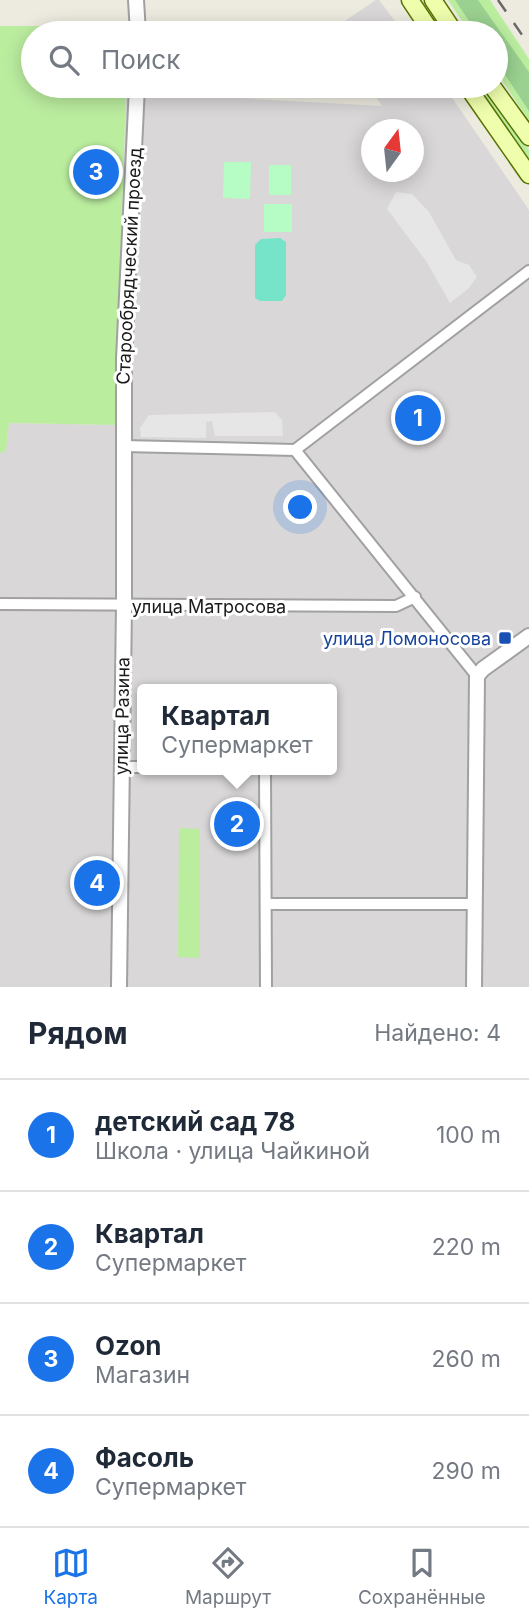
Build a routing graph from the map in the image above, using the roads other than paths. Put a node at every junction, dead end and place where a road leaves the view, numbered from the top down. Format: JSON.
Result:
{"nodes":[{"id":1,"x":136,"y":0,"type":"edge"},
{"id":2,"x":410,"y":0,"type":"edge"},
{"id":3,"x":433,"y":0,"type":"edge"},
{"id":4,"x":137,"y":21,"type":"edge"},
{"id":5,"x":424,"y":21,"type":"edge"},
{"id":6,"x":447,"y":21,"type":"edge"},
{"id":7,"x":136,"y":98,"type":"edge"},
{"id":8,"x":475,"y":98,"type":"edge"},
{"id":9,"x":501,"y":98,"type":"edge"},
{"id":10,"x":529,"y":137,"type":"edge"},
{"id":11,"x":529,"y":175,"type":"edge"},
{"id":12,"x":529,"y":271,"type":"edge"},
{"id":13,"x":123,"y":446,"type":"junction"},
{"id":14,"x":295,"y":450,"type":"junction"},
{"id":15,"x":415,"y":597,"type":"junction"},
{"id":16,"x":0,"y":604,"type":"edge"},
{"id":17,"x":124,"y":605,"type":"junction"},
{"id":18,"x":529,"y":636,"type":"edge"},
{"id":19,"x":477,"y":676,"type":"junction"},
{"id":20,"x":121,"y":767,"type":"junction"},
{"id":21,"x":137,"y":767,"type":"edge"},
{"id":22,"x":265,"y":775,"type":"edge"},
{"id":23,"x":266,"y":904,"type":"junction"},
{"id":24,"x":476,"y":904,"type":"junction"},
{"id":25,"x":120,"y":987,"type":"edge"},
{"id":26,"x":266,"y":987,"type":"edge"},
{"id":27,"x":474,"y":987,"type":"edge"}],
"edges":[{"from":1,"to":4,"type":"street"},
{"from":2,"to":5,"type":"main road"},
{"from":3,"to":6,"type":"main road"},
{"from":7,"to":13,"type":"street","name":"Старообрядческий проезд"},
{"from":8,"to":11,"type":"main road"},
{"from":9,"to":10,"type":"main road"},
{"from":12,"to":14,"type":"street"},
{"from":13,"to":14,"type":"street"},
{"from":13,"to":17,"type":"street","name":"улица Разина"},
{"from":14,"to":15,"type":"street"},
{"from":15,"to":17,"type":"street","name":"улица Матросова"},
{"from":15,"to":19,"type":"street"},
{"from":16,"to":17,"type":"street","name":"улица Матросова"},
{"from":17,"to":20,"type":"street","name":"улица Разина"},
{"from":18,"to":19,"type":"street"},
{"from":19,"to":24,"type":"street"},
{"from":20,"to":21,"type":"street"},
{"from":20,"to":25,"type":"street","name":"улица Разина"},
{"from":22,"to":23,"type":"street"},
{"from":23,"to":24,"type":"street"},
{"from":23,"to":26,"type":"street"},
{"from":24,"to":27,"type":"street"}]}
